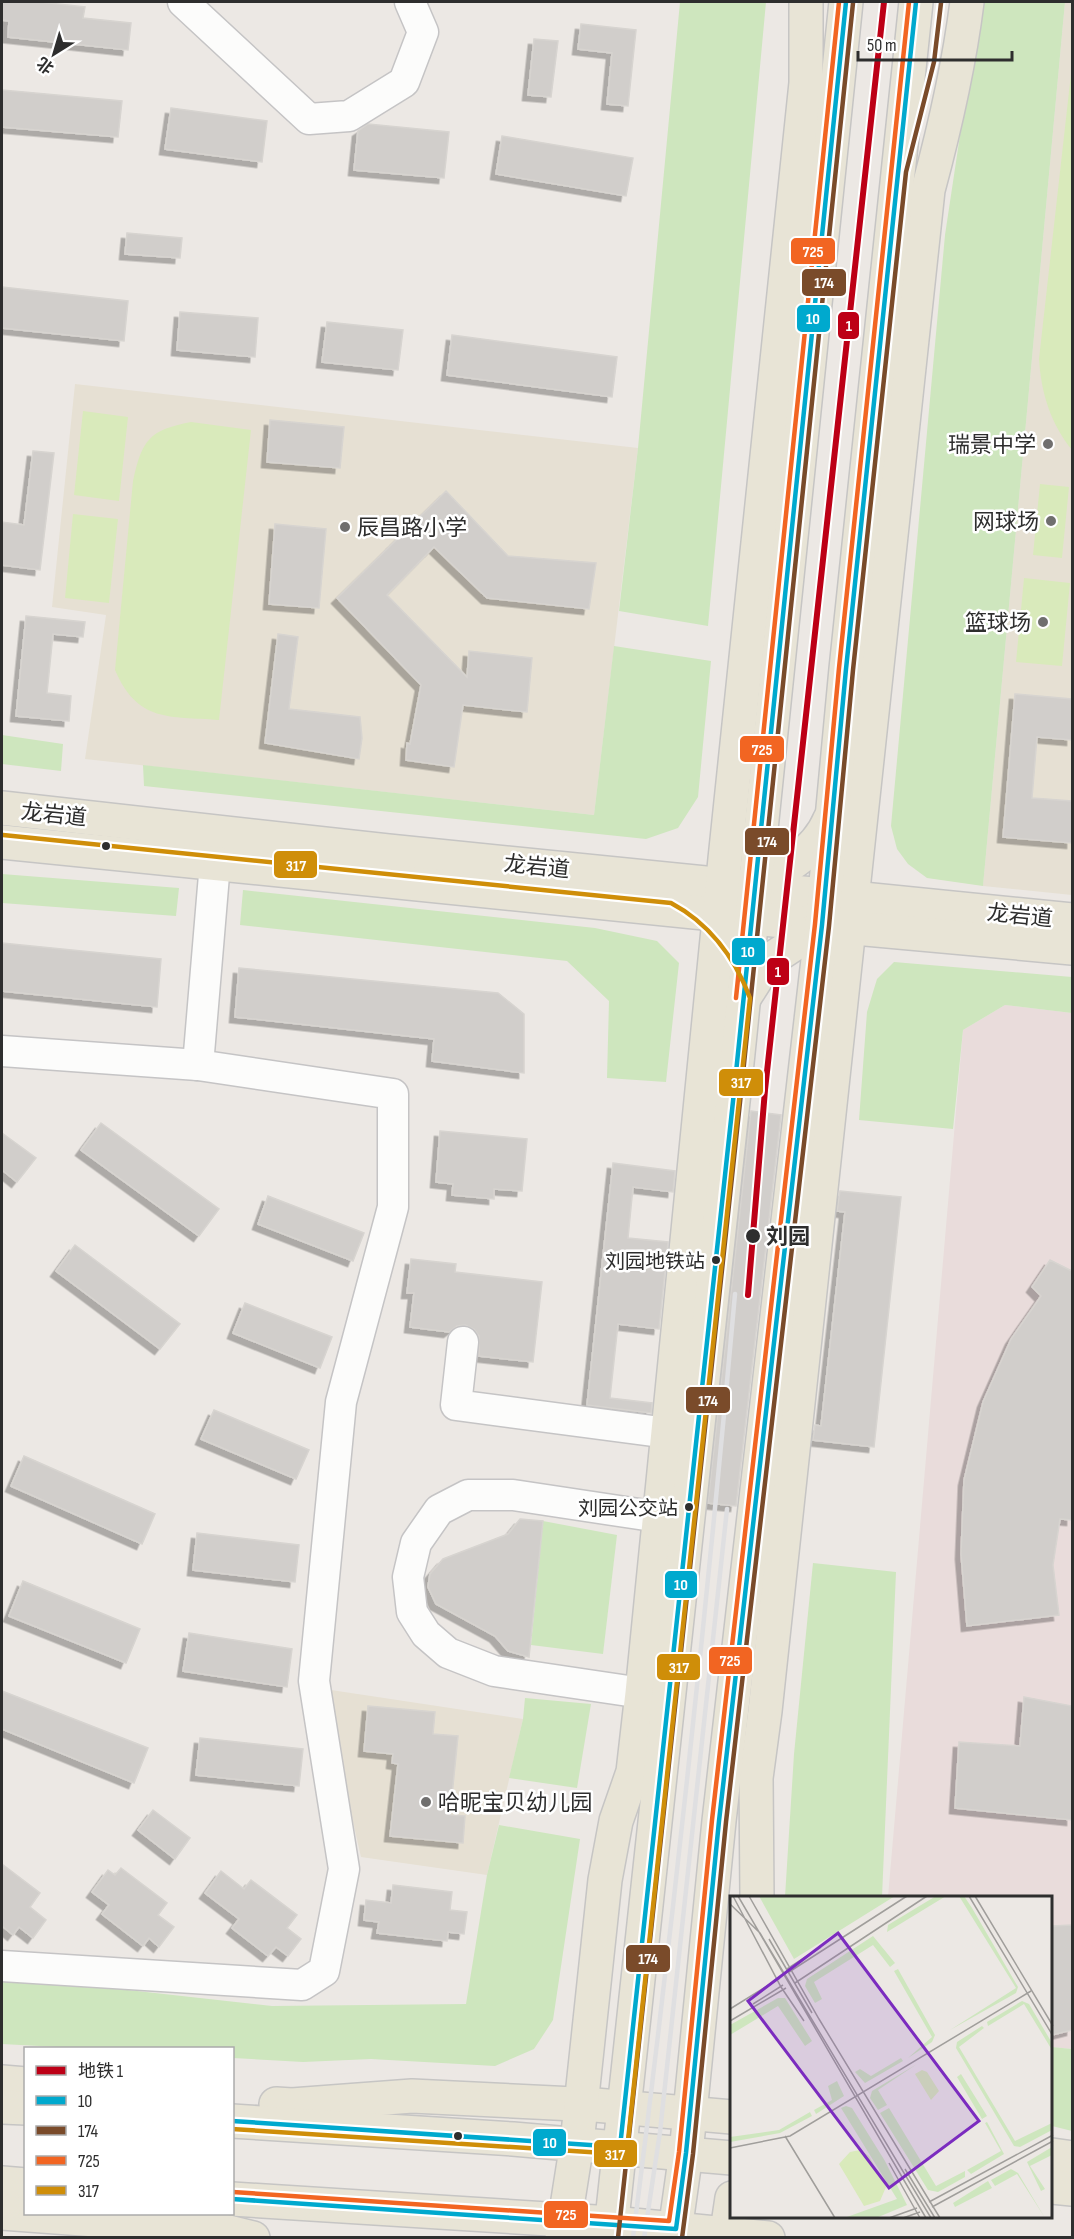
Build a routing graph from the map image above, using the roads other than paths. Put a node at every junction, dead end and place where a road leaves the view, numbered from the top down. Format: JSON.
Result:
{"nodes":[{"id":1,"x":183,"y":2,"type":"edge"},
{"id":2,"x":410,"y":2,"type":"edge"},
{"id":3,"x":806,"y":2,"type":"edge"},
{"id":4,"x":846,"y":2,"type":"edge"},
{"id":5,"x":916,"y":2,"type":"edge"},
{"id":6,"x":934,"y":2,"type":"edge"},
{"id":7,"x":967,"y":2,"type":"edge"},
{"id":8,"x":899,"y":171,"type":"junction"},
{"id":9,"x":2,"y":808,"type":"edge"},
{"id":10,"x":832,"y":814,"type":"junction"},
{"id":11,"x":2,"y":842,"type":"edge"},
{"id":12,"x":215,"y":863,"type":"junction"},
{"id":13,"x":739,"y":896,"type":"junction"},
{"id":14,"x":847,"y":909,"type":"junction"},
{"id":15,"x":669,"y":910,"type":"junction"},
{"id":16,"x":1072,"y":920,"type":"edge"},
{"id":17,"x":1072,"y":948,"type":"edge"},
{"id":18,"x":716,"y":949,"type":"junction"},
{"id":19,"x":743,"y":999,"type":"junction"},
{"id":20,"x":2,"y":1051,"type":"edge"},
{"id":21,"x":198,"y":1065,"type":"junction"},
{"id":22,"x":463,"y":1342,"type":"dead end"},
{"id":23,"x":668,"y":1434,"type":"junction"},
{"id":24,"x":694,"y":1463,"type":"junction"},
{"id":25,"x":659,"y":1517,"type":"junction"},
{"id":26,"x":642,"y":1693,"type":"junction"},
{"id":27,"x":757,"y":1896,"type":"edge"},
{"id":28,"x":2,"y":1966,"type":"edge"},
{"id":29,"x":2,"y":2082,"type":"edge"},
{"id":30,"x":24,"y":2084,"type":"edge"},
{"id":31,"x":234,"y":2101,"type":"edge"},
{"id":32,"x":581,"y":2106,"type":"junction"},
{"id":33,"x":2,"y":2107,"type":"edge"},
{"id":34,"x":24,"y":2108,"type":"edge"},
{"id":35,"x":624,"y":2108,"type":"junction"},
{"id":36,"x":690,"y":2113,"type":"junction"},
{"id":37,"x":730,"y":2116,"type":"edge"},
{"id":38,"x":234,"y":2121,"type":"edge"},
{"id":39,"x":576,"y":2143,"type":"junction"},
{"id":40,"x":620,"y":2147,"type":"junction"},
{"id":41,"x":686,"y":2153,"type":"junction"},
{"id":42,"x":1053,"y":2155,"type":"edge"},
{"id":43,"x":730,"y":2158,"type":"edge"},
{"id":44,"x":1072,"y":2158,"type":"edge"},
{"id":45,"x":2,"y":2183,"type":"edge"},
{"id":46,"x":24,"y":2185,"type":"edge"},
{"id":47,"x":1053,"y":2187,"type":"edge"},
{"id":48,"x":1072,"y":2189,"type":"edge"},
{"id":49,"x":234,"y":2199,"type":"edge"},
{"id":50,"x":730,"y":2211,"type":"edge"},
{"id":51,"x":2,"y":2213,"type":"edge"},
{"id":52,"x":24,"y":2215,"type":"edge"},
{"id":53,"x":29,"y":2215,"type":"edge"},
{"id":54,"x":563,"y":2229,"type":"edge"},
{"id":55,"x":611,"y":2230,"type":"edge"},
{"id":56,"x":675,"y":2233,"type":"edge"},
{"id":57,"x":726,"y":2236,"type":"edge"},
{"id":58,"x":253,"y":2238,"type":"edge"},
{"id":59,"x":768,"y":2238,"type":"edge"}],
"edges":[{"from":1,"to":2,"type":"lane"},
{"from":3,"to":13,"type":"main road"},
{"from":4,"to":13,"type":"main road"},
{"from":5,"to":8,"type":"main road"},
{"from":6,"to":8,"type":"main road"},
{"from":7,"to":14,"type":"main road"},
{"from":8,"to":10,"type":"main road"},
{"from":9,"to":13,"type":"main road","name":"龙岩道"},
{"from":10,"to":13,"type":"main road"},
{"from":10,"to":14,"type":"main road"},
{"from":11,"to":12,"type":"main road","name":"龙岩道"},
{"from":12,"to":15,"type":"main road","name":"龙岩道"},
{"from":12,"to":21,"type":"lane"},
{"from":13,"to":14,"type":"main road","name":"龙岩道"},
{"from":13,"to":15,"type":"main road"},
{"from":13,"to":18,"type":"main road"},
{"from":13,"to":19,"type":"main road"},
{"from":14,"to":16,"type":"main road","name":"龙岩道"},
{"from":14,"to":17,"type":"main road","name":"龙岩道"},
{"from":14,"to":19,"type":"main road"},
{"from":14,"to":27,"type":"main road"},
{"from":14,"to":36,"type":"main road"},
{"from":15,"to":18,"type":"main road"},
{"from":18,"to":19,"type":"main road"},
{"from":18,"to":23,"type":"main road"},
{"from":19,"to":24,"type":"main road"},
{"from":20,"to":21,"type":"lane"},
{"from":21,"to":28,"type":"lane"},
{"from":22,"to":23,"type":"lane"},
{"from":23,"to":25,"type":"main road"},
{"from":24,"to":25,"type":"main road"},
{"from":24,"to":35,"type":"main road"},
{"from":25,"to":26,"type":"main road"},
{"from":25,"to":26,"type":"lane"},
{"from":26,"to":32,"type":"main road"},
{"from":29,"to":30,"type":"main road"},
{"from":31,"to":32,"type":"main road"},
{"from":32,"to":35,"type":"main road"},
{"from":32,"to":39,"type":"main road"},
{"from":33,"to":34,"type":"main road"},
{"from":35,"to":36,"type":"main road"},
{"from":35,"to":40,"type":"main road"},
{"from":36,"to":37,"type":"main road"},
{"from":36,"to":41,"type":"main road"},
{"from":38,"to":39,"type":"main road"},
{"from":39,"to":40,"type":"main road"},
{"from":39,"to":54,"type":"main road"},
{"from":40,"to":41,"type":"main road"},
{"from":40,"to":55,"type":"main road"},
{"from":41,"to":43,"type":"main road"},
{"from":41,"to":56,"type":"main road"},
{"from":42,"to":44,"type":"main road"},
{"from":45,"to":46,"type":"main road"},
{"from":47,"to":48,"type":"main road"},
{"from":49,"to":54,"type":"main road"},
{"from":50,"to":57,"type":"main road"},
{"from":51,"to":52,"type":"main road"},
{"from":53,"to":58,"type":"main road"},
{"from":54,"to":55,"type":"main road"},
{"from":55,"to":56,"type":"main road"},
{"from":56,"to":57,"type":"main road"},
{"from":57,"to":59,"type":"main road"}]}
